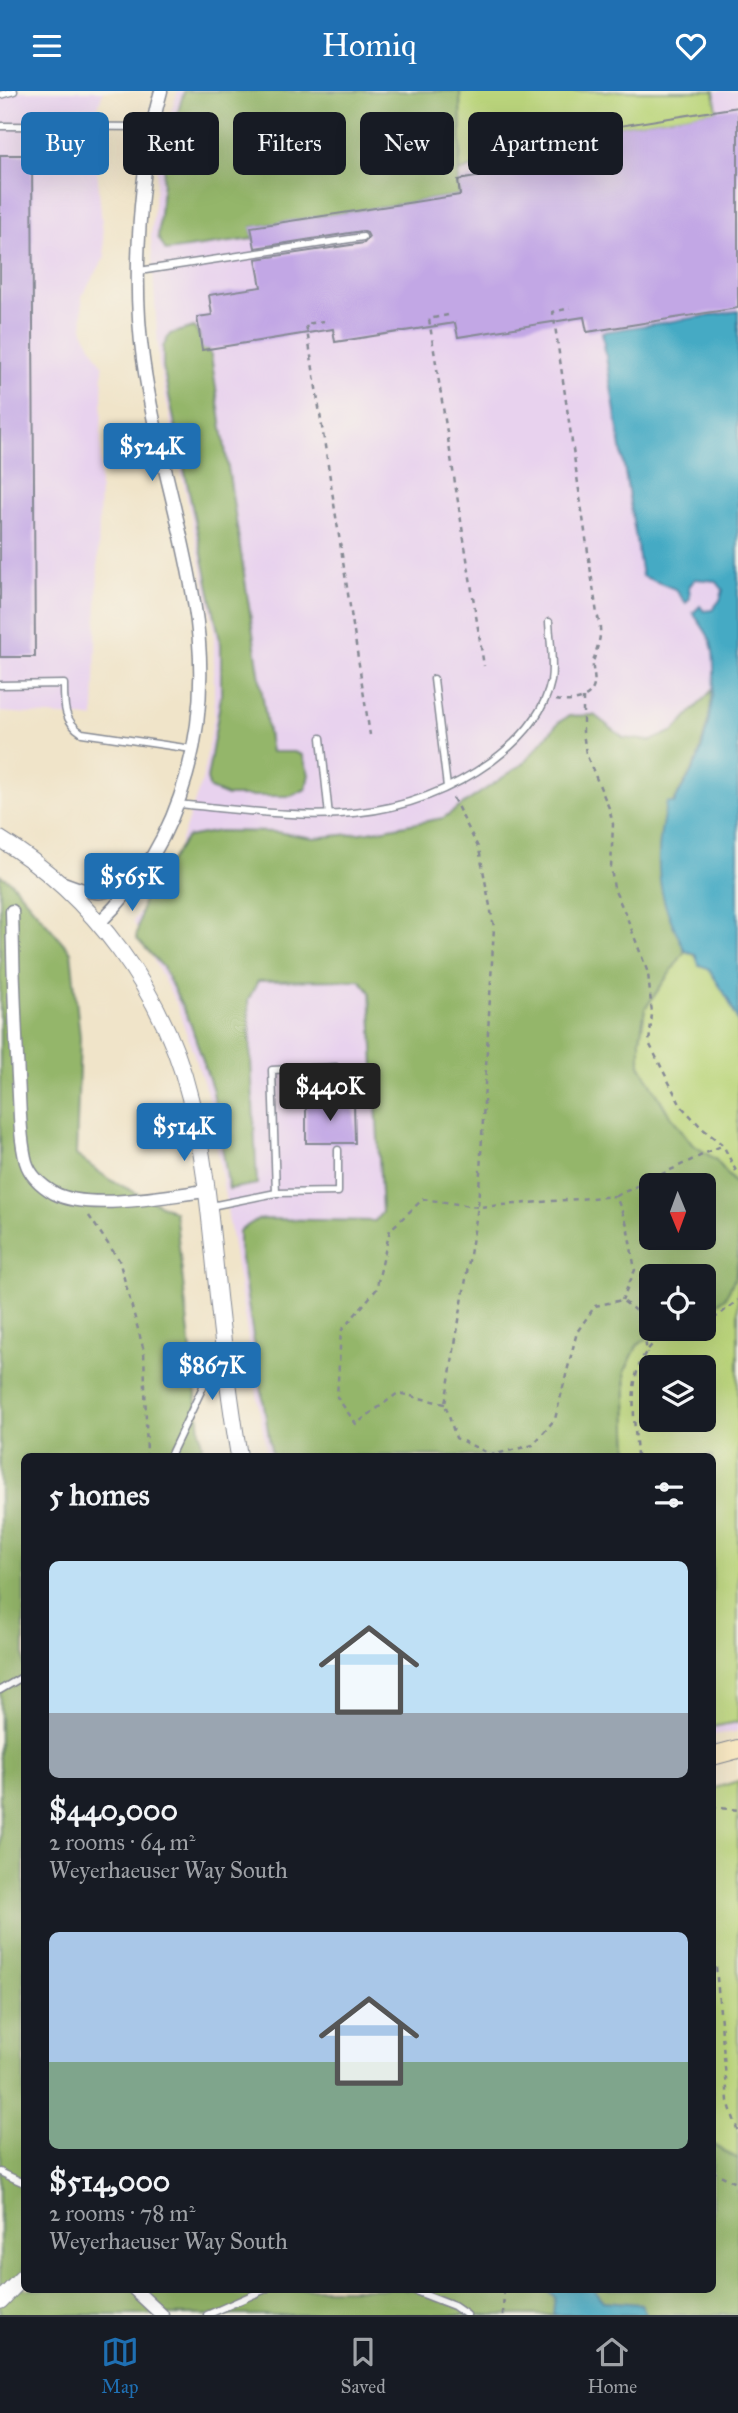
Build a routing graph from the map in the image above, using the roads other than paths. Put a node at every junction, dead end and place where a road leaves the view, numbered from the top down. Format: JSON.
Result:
{"nodes":[{"id":1,"x":14,"y":91,"type":"edge"},
{"id":2,"x":161,"y":91,"type":"edge"},
{"id":3,"x":0,"y":95,"type":"edge"},
{"id":4,"x":156,"y":112,"type":"edge"},
{"id":5,"x":0,"y":126,"type":"edge"},
{"id":6,"x":123,"y":127,"type":"edge"},
{"id":7,"x":145,"y":175,"type":"edge"},
{"id":8,"x":363,"y":237,"type":"dead end"},
{"id":9,"x":139,"y":271,"type":"junction"},
{"id":10,"x":549,"y":622,"type":"dead end"},
{"id":11,"x":434,"y":679,"type":"dead end"},
{"id":12,"x":0,"y":685,"type":"edge"},
{"id":13,"x":321,"y":737,"type":"dead end"},
{"id":14,"x":192,"y":748,"type":"junction"},
{"id":15,"x":447,"y":787,"type":"junction"},
{"id":16,"x":178,"y":804,"type":"junction"},
{"id":17,"x":329,"y":816,"type":"junction"},
{"id":18,"x":0,"y":839,"type":"edge"},
{"id":19,"x":53,"y":879,"type":"junction"},
{"id":20,"x":140,"y":879,"type":"junction"},
{"id":21,"x":12,"y":911,"type":"dead end"},
{"id":22,"x":99,"y":923,"type":"junction"},
{"id":23,"x":336,"y":1067,"type":"dead end"},
{"id":24,"x":338,"y":1150,"type":"dead end"},
{"id":25,"x":276,"y":1193,"type":"junction"},
{"id":26,"x":208,"y":1198,"type":"junction"},
{"id":27,"x":224,"y":1343,"type":"junction"},
{"id":28,"x":171,"y":1453,"type":"edge"},
{"id":29,"x":239,"y":1453,"type":"edge"},
{"id":30,"x":21,"y":1678,"type":"edge"},
{"id":31,"x":0,"y":1691,"type":"edge"},
{"id":32,"x":738,"y":1749,"type":"edge"},
{"id":33,"x":716,"y":1755,"type":"edge"},
{"id":34,"x":0,"y":2172,"type":"edge"},
{"id":35,"x":21,"y":2182,"type":"edge"},
{"id":36,"x":21,"y":2279,"type":"edge"},
{"id":37,"x":138,"y":2293,"type":"edge"},
{"id":38,"x":257,"y":2293,"type":"edge"},
{"id":39,"x":420,"y":2293,"type":"edge"},
{"id":40,"x":0,"y":2301,"type":"edge"},
{"id":41,"x":162,"y":2315,"type":"edge"},
{"id":42,"x":207,"y":2315,"type":"edge"},
{"id":43,"x":467,"y":2315,"type":"edge"}],
"edges":[{"from":1,"to":3,"type":"lane"},
{"from":2,"to":4,"type":"street"},
{"from":5,"to":6,"type":"lane"},
{"from":7,"to":9,"type":"street"},
{"from":8,"to":9,"type":"lane"},
{"from":9,"to":14,"type":"street"},
{"from":10,"to":15,"type":"lane"},
{"from":11,"to":15,"type":"lane"},
{"from":12,"to":14,"type":"lane"},
{"from":13,"to":17,"type":"lane"},
{"from":14,"to":16,"type":"street"},
{"from":15,"to":17,"type":"lane"},
{"from":16,"to":17,"type":"lane"},
{"from":16,"to":20,"type":"street"},
{"from":18,"to":19,"type":"street"},
{"from":19,"to":20,"type":"street"},
{"from":19,"to":22,"type":"street"},
{"from":20,"to":22,"type":"street"},
{"from":21,"to":26,"type":"street"},
{"from":22,"to":26,"type":"street"},
{"from":23,"to":25,"type":"lane"},
{"from":24,"to":25,"type":"lane"},
{"from":25,"to":26,"type":"lane"},
{"from":26,"to":27,"type":"street"},
{"from":27,"to":28,"type":"lane"},
{"from":27,"to":29,"type":"street"},
{"from":30,"to":31,"type":"lane"},
{"from":32,"to":33,"type":"main road"},
{"from":34,"to":35,"type":"lane"},
{"from":36,"to":40,"type":"street"},
{"from":37,"to":41,"type":"street"},
{"from":38,"to":42,"type":"lane"},
{"from":39,"to":43,"type":"lane"}]}
